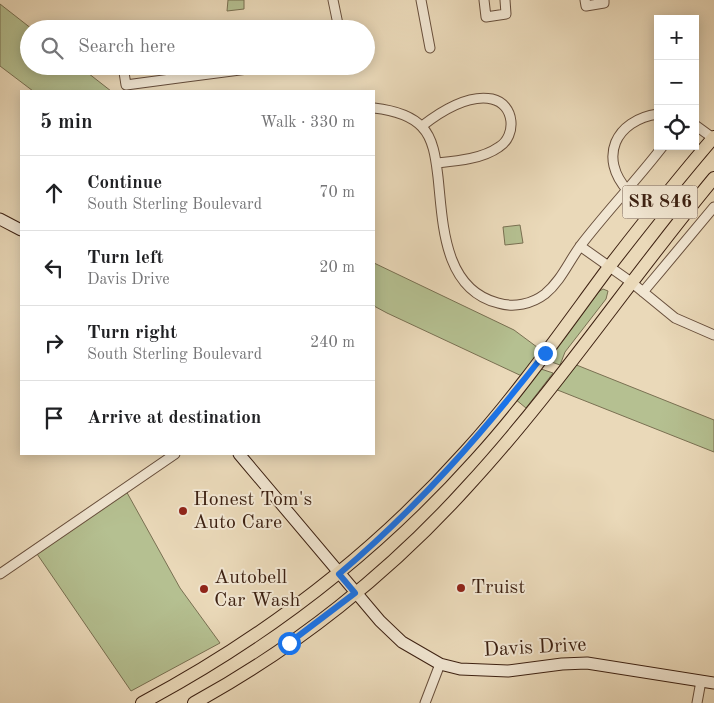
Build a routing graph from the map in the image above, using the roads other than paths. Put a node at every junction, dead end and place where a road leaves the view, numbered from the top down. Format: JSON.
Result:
{"nodes":[{"id":1,"x":332,"y":0,"type":"edge"},
{"id":2,"x":421,"y":0,"type":"edge"},
{"id":3,"x":484,"y":0,"type":"edge"},
{"id":4,"x":505,"y":0,"type":"edge"},
{"id":5,"x":585,"y":0,"type":"edge"},
{"id":6,"x":604,"y":0,"type":"edge"},
{"id":7,"x":337,"y":20,"type":"edge"},
{"id":8,"x":430,"y":48,"type":"dead end"},
{"id":9,"x":124,"y":75,"type":"edge"},
{"id":10,"x":202,"y":75,"type":"edge"},
{"id":11,"x":186,"y":77,"type":"joint"},
{"id":12,"x":375,"y":108,"type":"edge"},
{"id":13,"x":654,"y":115,"type":"edge"},
{"id":14,"x":422,"y":126,"type":"junction"},
{"id":15,"x":699,"y":128,"type":"edge"},
{"id":16,"x":714,"y":137,"type":"edge"},
{"id":17,"x":660,"y":150,"type":"edge"},
{"id":18,"x":437,"y":163,"type":"junction"},
{"id":19,"x":714,"y":178,"type":"edge"},
{"id":20,"x":628,"y":191,"type":"junction"},
{"id":21,"x":714,"y":206,"type":"edge"},
{"id":22,"x":0,"y":220,"type":"edge"},
{"id":23,"x":20,"y":230,"type":"edge"},
{"id":24,"x":580,"y":246,"type":"junction"},
{"id":25,"x":609,"y":268,"type":"junction"},
{"id":26,"x":631,"y":282,"type":"junction"},
{"id":27,"x":643,"y":292,"type":"junction"},
{"id":28,"x":714,"y":335,"type":"edge"},
{"id":29,"x":174,"y":455,"type":"edge"},
{"id":30,"x":240,"y":455,"type":"edge"},
{"id":31,"x":0,"y":574,"type":"edge"},
{"id":32,"x":339,"y":574,"type":"junction"},
{"id":33,"x":355,"y":593,"type":"junction"},
{"id":34,"x":440,"y":664,"type":"junction"},
{"id":35,"x":701,"y":681,"type":"junction"},
{"id":36,"x":714,"y":683,"type":"edge"},
{"id":37,"x":142,"y":703,"type":"edge"},
{"id":38,"x":194,"y":703,"type":"edge"},
{"id":39,"x":425,"y":703,"type":"edge"},
{"id":40,"x":697,"y":703,"type":"edge"}],
"edges":[{"from":1,"to":7,"type":"street"},
{"from":2,"to":8,"type":"street"},
{"from":3,"to":4,"type":"street"},
{"from":5,"to":6,"type":"street"},
{"from":9,"to":11,"type":"street"},
{"from":10,"to":11,"type":"street"},
{"from":12,"to":14,"type":"street"},
{"from":13,"to":20,"type":"street"},
{"from":14,"to":18,"type":"street"},
{"from":14,"to":18,"type":"street"},
{"from":15,"to":16,"type":"street"},
{"from":16,"to":25,"type":"main road","number":"SR 846"},
{"from":17,"to":20,"type":"street"},
{"from":18,"to":24,"type":"street"},
{"from":19,"to":26,"type":"main road","number":"SR 846"},
{"from":20,"to":24,"type":"street"},
{"from":21,"to":27,"type":"street"},
{"from":22,"to":23,"type":"street"},
{"from":24,"to":25,"type":"street"},
{"from":25,"to":26,"type":"street"},
{"from":25,"to":32,"type":"main road","number":"SR 846"},
{"from":26,"to":27,"type":"street"},
{"from":26,"to":33,"type":"main road","number":"SR 846"},
{"from":27,"to":28,"type":"street"},
{"from":29,"to":31,"type":"street"},
{"from":30,"to":32,"type":"street","name":"Davis Drive"},
{"from":32,"to":33,"type":"street","name":"Davis Drive"},
{"from":32,"to":37,"type":"main road","number":"SR 846"},
{"from":33,"to":34,"type":"street","name":"Davis Drive"},
{"from":33,"to":38,"type":"main road","number":"SR 846"},
{"from":34,"to":35,"type":"street","name":"Davis Drive"},
{"from":34,"to":39,"type":"street"},
{"from":35,"to":36,"type":"street","name":"Davis Drive"},
{"from":35,"to":40,"type":"street"}]}
